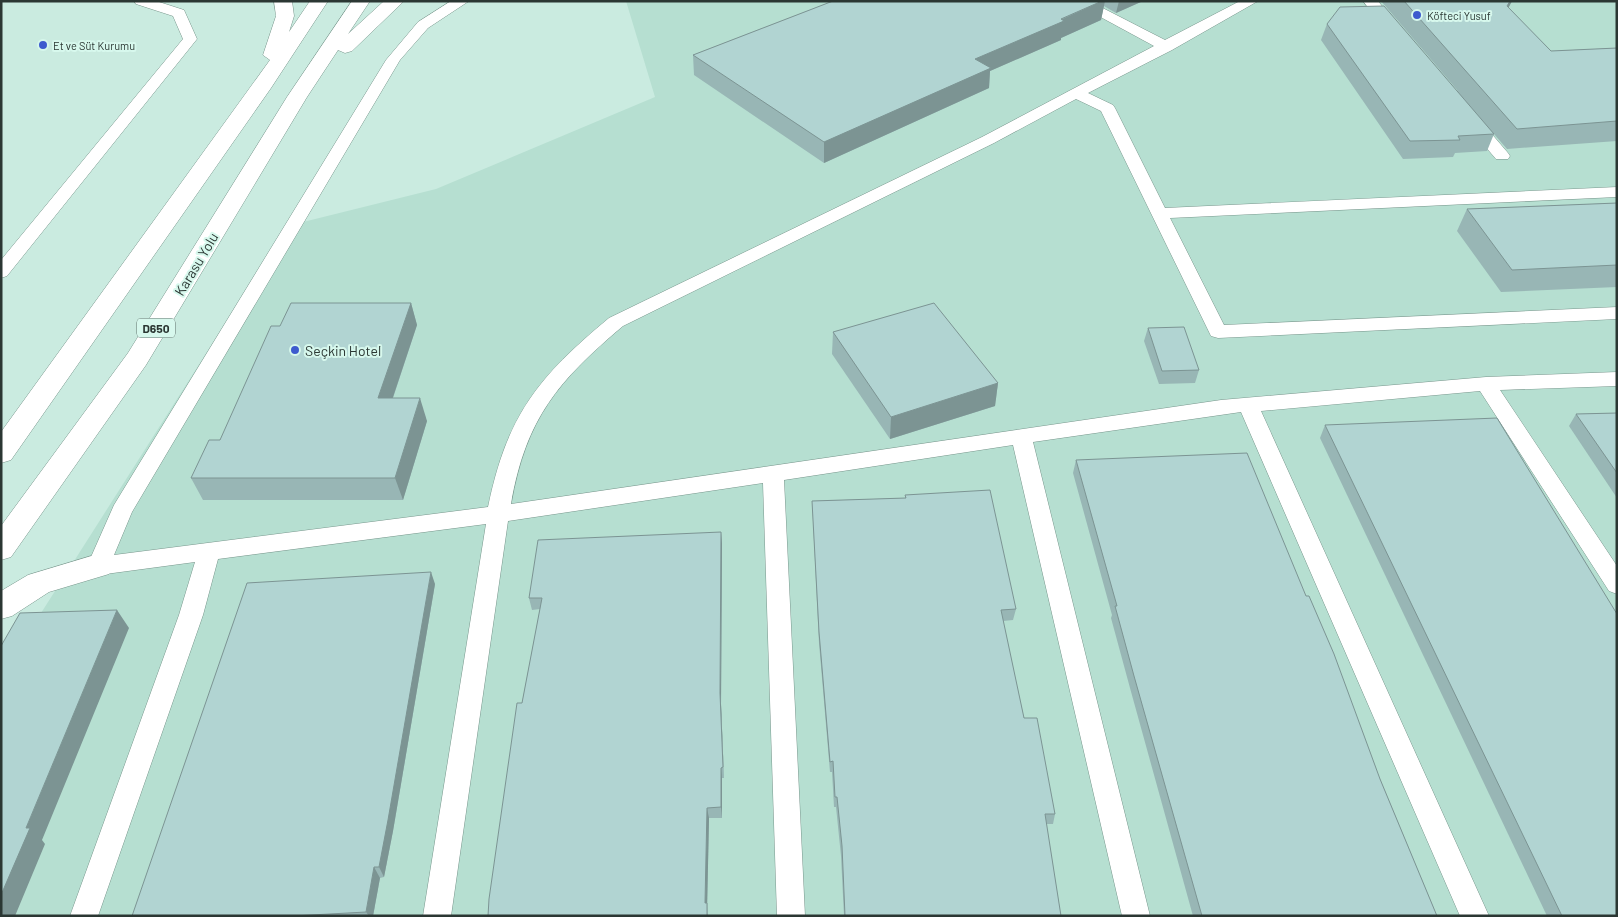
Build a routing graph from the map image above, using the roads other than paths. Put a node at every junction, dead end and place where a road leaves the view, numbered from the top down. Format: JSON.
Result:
{"nodes":[{"id":1,"x":141,"y":1,"type":"edge"},
{"id":2,"x":283,"y":1,"type":"edge"},
{"id":3,"x":319,"y":1,"type":"edge"},
{"id":4,"x":361,"y":1,"type":"edge"},
{"id":5,"x":395,"y":1,"type":"edge"},
{"id":6,"x":462,"y":1,"type":"edge"},
{"id":7,"x":1078,"y":1,"type":"edge"},
{"id":8,"x":1251,"y":1,"type":"edge"},
{"id":9,"x":1370,"y":1,"type":"edge"},
{"id":10,"x":1401,"y":38,"type":"edge"},
{"id":11,"x":1167,"y":47,"type":"junction"},
{"id":12,"x":264,"y":84,"type":"junction"},
{"id":13,"x":1077,"y":94,"type":"junction"},
{"id":14,"x":297,"y":97,"type":"junction"},
{"id":15,"x":1464,"y":111,"type":"edge"},
{"id":16,"x":1502,"y":156,"type":"dead end"},
{"id":17,"x":1617,"y":192,"type":"edge"},
{"id":18,"x":1159,"y":213,"type":"junction"},
{"id":19,"x":1,"y":272,"type":"edge"},
{"id":20,"x":1617,"y":313,"type":"edge"},
{"id":21,"x":1617,"y":379,"type":"edge"},
{"id":22,"x":1486,"y":384,"type":"junction"},
{"id":23,"x":1248,"y":405,"type":"junction"},
{"id":24,"x":1021,"y":437,"type":"junction"},
{"id":25,"x":1,"y":453,"type":"edge"},
{"id":26,"x":773,"y":474,"type":"junction"},
{"id":27,"x":498,"y":514,"type":"junction"},
{"id":28,"x":1,"y":549,"type":"edge"},
{"id":29,"x":209,"y":552,"type":"junction"},
{"id":30,"x":98,"y":566,"type":"junction"},
{"id":31,"x":1617,"y":585,"type":"edge"},
{"id":32,"x":1,"y":607,"type":"edge"},
{"id":33,"x":84,"y":916,"type":"edge"},
{"id":34,"x":437,"y":916,"type":"edge"},
{"id":35,"x":791,"y":916,"type":"edge"},
{"id":36,"x":1136,"y":916,"type":"edge"},
{"id":37,"x":1476,"y":916,"type":"edge"}],
"edges":[{"from":1,"to":19,"type":"lane"},
{"from":2,"to":12,"type":"highway"},
{"from":3,"to":12,"type":"highway"},
{"from":4,"to":14,"type":"highway","number":"D650"},
{"from":5,"to":14,"type":"highway","number":"D650"},
{"from":6,"to":30,"type":"lane"},
{"from":7,"to":11,"type":"lane"},
{"from":8,"to":11,"type":"lane"},
{"from":9,"to":10,"type":"lane"},
{"from":11,"to":13,"type":"lane"},
{"from":12,"to":25,"type":"highway"},
{"from":13,"to":18,"type":"lane"},
{"from":13,"to":27,"type":"lane"},
{"from":14,"to":28,"type":"highway","name":"Karasu Yolu","number":"D650"},
{"from":15,"to":16,"type":"lane"},
{"from":17,"to":18,"type":"lane"},
{"from":18,"to":20,"type":"lane"},
{"from":21,"to":22,"type":"lane"},
{"from":22,"to":23,"type":"lane"},
{"from":22,"to":31,"type":"lane"},
{"from":23,"to":24,"type":"lane"},
{"from":23,"to":37,"type":"lane"},
{"from":24,"to":26,"type":"lane"},
{"from":24,"to":36,"type":"lane"},
{"from":26,"to":27,"type":"lane"},
{"from":26,"to":35,"type":"lane"},
{"from":27,"to":29,"type":"lane"},
{"from":27,"to":34,"type":"lane"},
{"from":29,"to":30,"type":"lane"},
{"from":29,"to":33,"type":"lane"},
{"from":30,"to":32,"type":"highway"}]}
